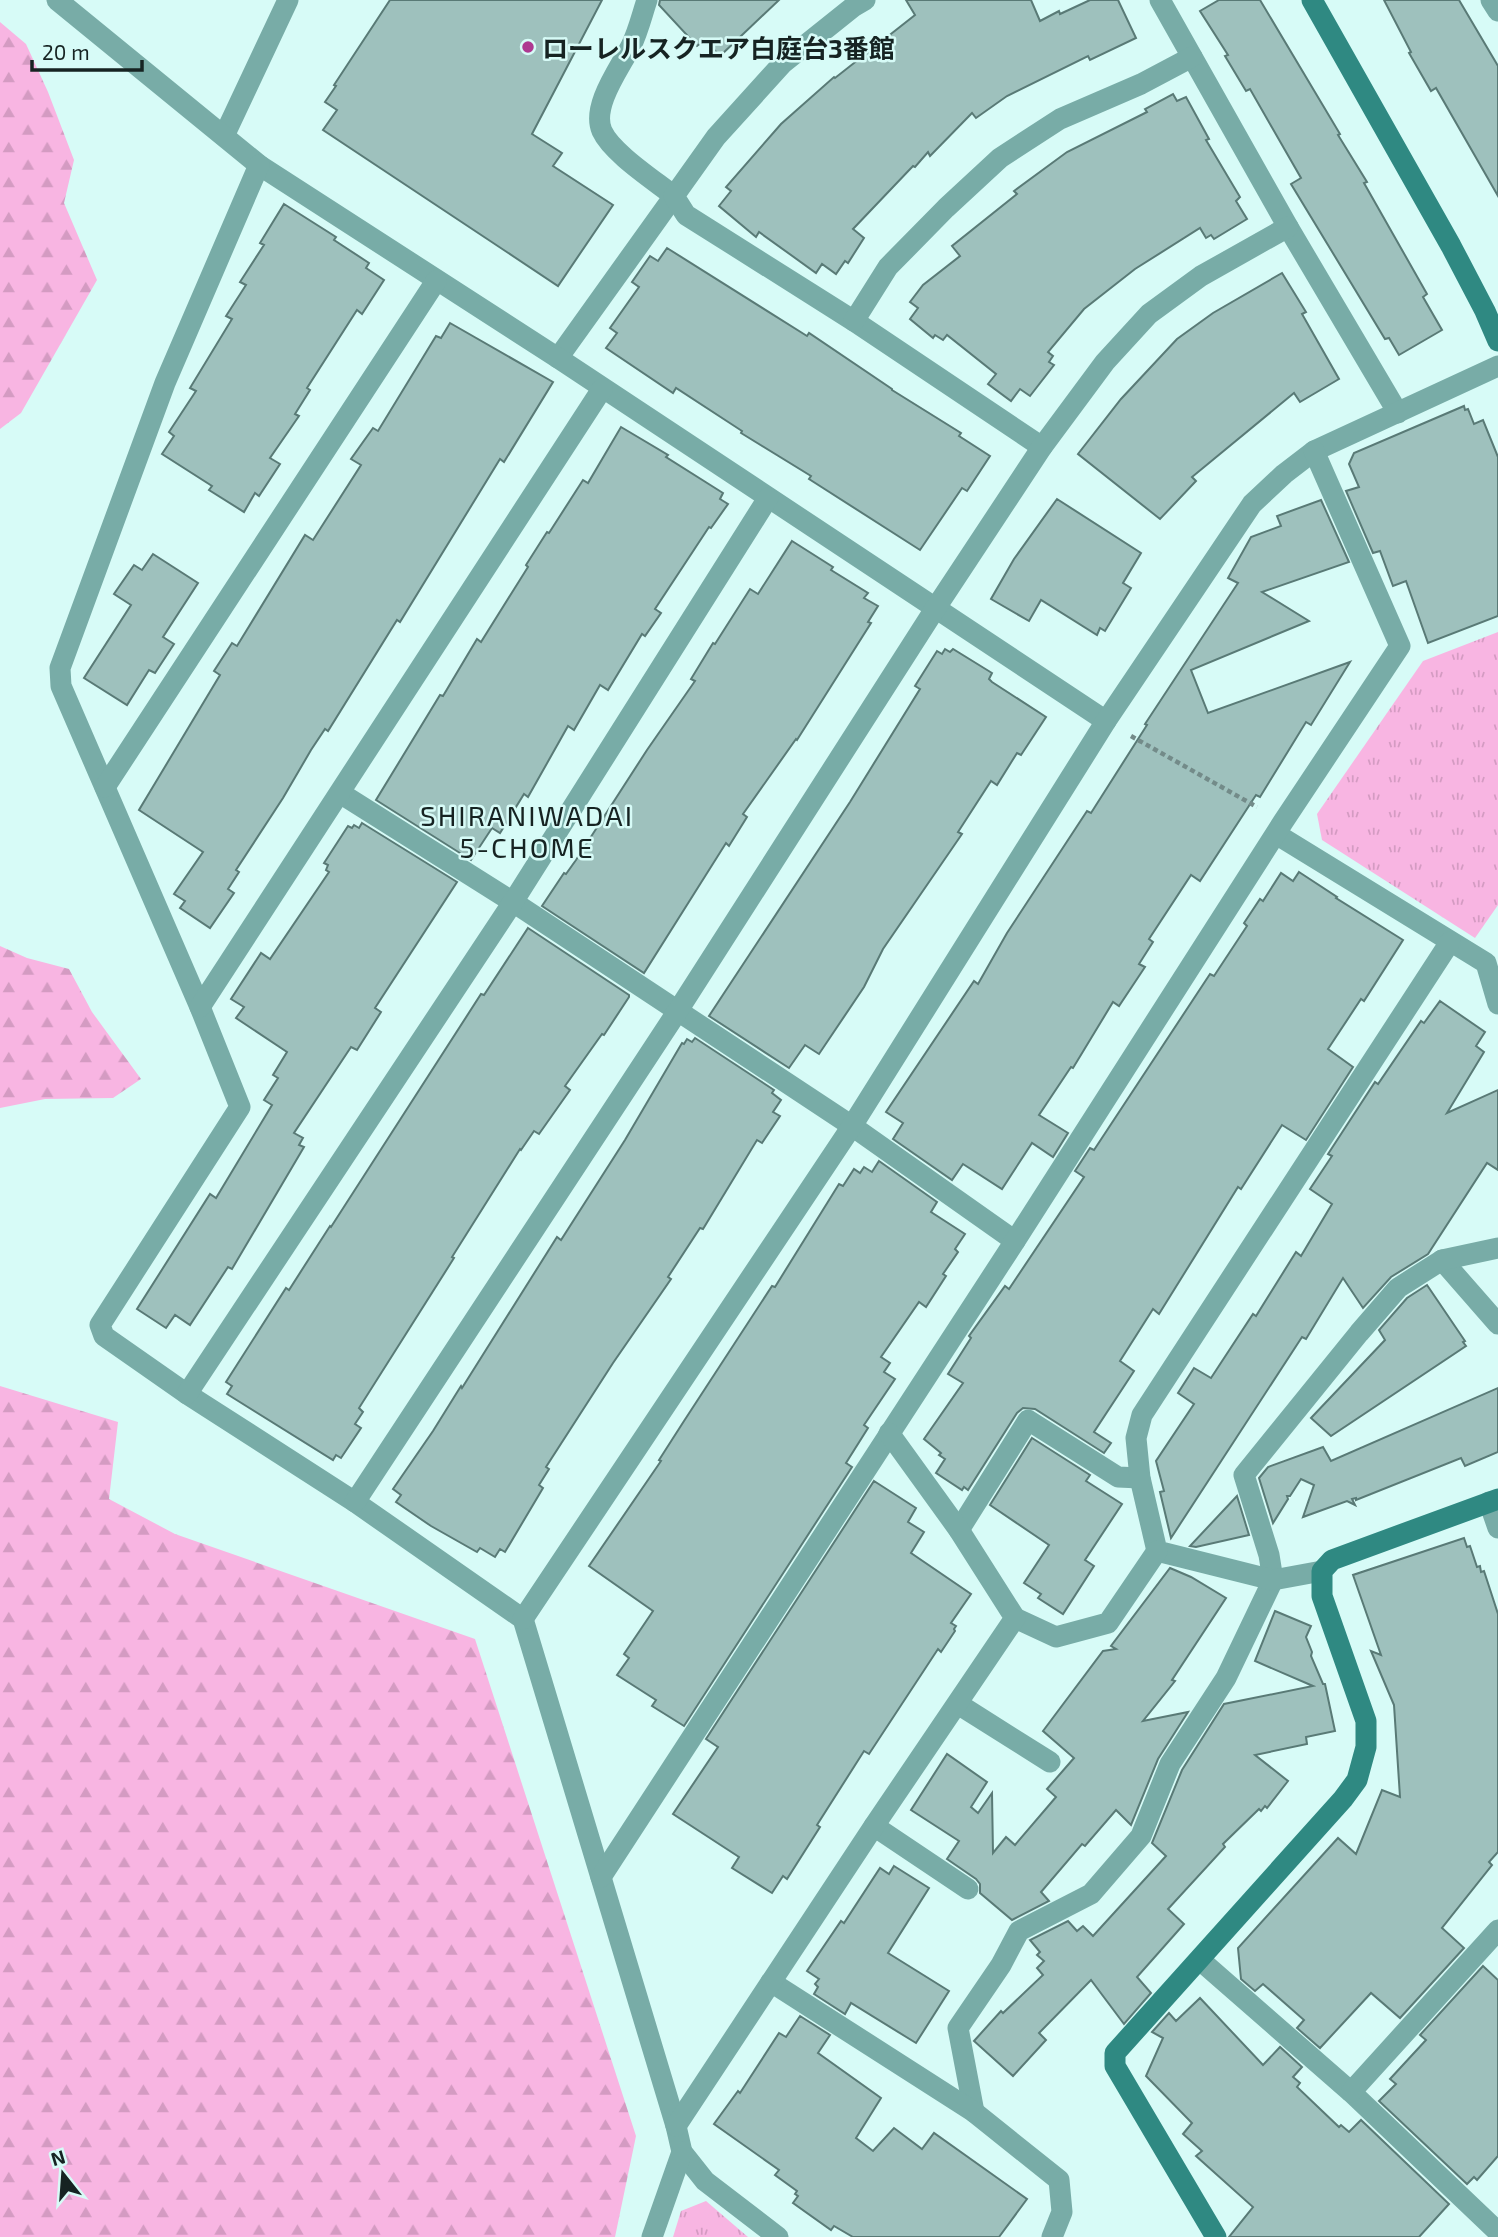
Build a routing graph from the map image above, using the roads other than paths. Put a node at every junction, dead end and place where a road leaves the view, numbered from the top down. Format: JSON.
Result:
{"nodes":[{"id":1,"x":57,"y":0,"type":"edge"},
{"id":2,"x":288,"y":0,"type":"edge"},
{"id":3,"x":646,"y":0,"type":"edge"},
{"id":4,"x":866,"y":0,"type":"edge"},
{"id":5,"x":1160,"y":0,"type":"edge"},
{"id":6,"x":1312,"y":0,"type":"edge"},
{"id":7,"x":1492,"y":0,"type":"edge"},
{"id":8,"x":1498,"y":11,"type":"edge"},
{"id":9,"x":1192,"y":57,"type":"junction"},
{"id":10,"x":224,"y":136,"type":"junction"},
{"id":11,"x":259,"y":165,"type":"junction"},
{"id":12,"x":674,"y":196,"type":"junction"},
{"id":13,"x":1288,"y":227,"type":"junction"},
{"id":14,"x":436,"y":281,"type":"junction"},
{"id":15,"x":854,"y":321,"type":"junction"},
{"id":16,"x":1498,"y":341,"type":"edge"},
{"id":17,"x":558,"y":358,"type":"junction"},
{"id":18,"x":1498,"y":366,"type":"edge"},
{"id":19,"x":602,"y":389,"type":"junction"},
{"id":20,"x":1398,"y":413,"type":"junction"},
{"id":21,"x":1042,"y":447,"type":"junction"},
{"id":22,"x":1314,"y":451,"type":"junction"},
{"id":23,"x":768,"y":498,"type":"junction"},
{"id":24,"x":935,"y":609,"type":"junction"},
{"id":25,"x":1106,"y":722,"type":"junction"},
{"id":26,"x":105,"y":787,"type":"junction"},
{"id":27,"x":340,"y":793,"type":"junction"},
{"id":28,"x":1279,"y":828,"type":"junction"},
{"id":29,"x":513,"y":902,"type":"junction"},
{"id":30,"x":1450,"y":942,"type":"junction"},
{"id":31,"x":1498,"y":1004,"type":"edge"},
{"id":32,"x":200,"y":1007,"type":"junction"},
{"id":33,"x":677,"y":1012,"type":"junction"},
{"id":34,"x":852,"y":1126,"type":"junction"},
{"id":35,"x":1014,"y":1241,"type":"junction"},
{"id":36,"x":1498,"y":1248,"type":"edge"},
{"id":37,"x":1442,"y":1260,"type":"junction"},
{"id":38,"x":1498,"y":1324,"type":"edge"},
{"id":39,"x":187,"y":1394,"type":"junction"},
{"id":40,"x":889,"y":1433,"type":"junction"},
{"id":41,"x":1140,"y":1478,"type":"junction"},
{"id":42,"x":1493,"y":1501,"type":"edge"},
{"id":43,"x":355,"y":1502,"type":"junction"},
{"id":44,"x":1498,"y":1528,"type":"edge"},
{"id":45,"x":959,"y":1530,"type":"junction"},
{"id":46,"x":1157,"y":1551,"type":"junction"},
{"id":47,"x":1322,"y":1571,"type":"junction"},
{"id":48,"x":1273,"y":1580,"type":"junction"},
{"id":49,"x":1015,"y":1618,"type":"junction"},
{"id":50,"x":523,"y":1619,"type":"junction"},
{"id":51,"x":958,"y":1704,"type":"junction"},
{"id":52,"x":1050,"y":1762,"type":"dead end"},
{"id":53,"x":874,"y":1826,"type":"junction"},
{"id":54,"x":601,"y":1877,"type":"junction"},
{"id":55,"x":968,"y":1889,"type":"dead end"},
{"id":56,"x":1498,"y":1930,"type":"edge"},
{"id":57,"x":1200,"y":1960,"type":"junction"},
{"id":58,"x":772,"y":1982,"type":"junction"},
{"id":59,"x":1351,"y":2092,"type":"junction"},
{"id":60,"x":974,"y":2112,"type":"junction"},
{"id":61,"x":676,"y":2126,"type":"junction"},
{"id":62,"x":682,"y":2152,"type":"junction"},
{"id":63,"x":1498,"y":2230,"type":"edge"},
{"id":64,"x":652,"y":2237,"type":"edge"},
{"id":65,"x":778,"y":2237,"type":"edge"},
{"id":66,"x":1052,"y":2237,"type":"edge"},
{"id":67,"x":1216,"y":2237,"type":"edge"},
{"id":68,"x":1491,"y":2237,"type":"edge"}],
"edges":[{"from":1,"to":10,"type":"street"},
{"from":2,"to":10,"type":"street"},
{"from":3,"to":12,"type":"street"},
{"from":4,"to":12,"type":"street"},
{"from":5,"to":9,"type":"street"},
{"from":6,"to":16,"type":"street"},
{"from":7,"to":8,"type":"street"},
{"from":9,"to":13,"type":"street"},
{"from":9,"to":15,"type":"street"},
{"from":10,"to":11,"type":"street"},
{"from":11,"to":14,"type":"street"},
{"from":11,"to":26,"type":"street"},
{"from":12,"to":15,"type":"street"},
{"from":12,"to":17,"type":"street"},
{"from":13,"to":20,"type":"street"},
{"from":13,"to":21,"type":"street"},
{"from":14,"to":17,"type":"street"},
{"from":14,"to":26,"type":"street"},
{"from":15,"to":21,"type":"street"},
{"from":17,"to":19,"type":"street"},
{"from":18,"to":20,"type":"street"},
{"from":19,"to":23,"type":"street"},
{"from":19,"to":27,"type":"street"},
{"from":20,"to":22,"type":"street"},
{"from":21,"to":24,"type":"street"},
{"from":22,"to":25,"type":"street"},
{"from":22,"to":28,"type":"street"},
{"from":23,"to":24,"type":"street"},
{"from":23,"to":29,"type":"street"},
{"from":24,"to":25,"type":"street"},
{"from":24,"to":33,"type":"street"},
{"from":25,"to":34,"type":"street"},
{"from":26,"to":32,"type":"street"},
{"from":27,"to":29,"type":"street"},
{"from":27,"to":32,"type":"street"},
{"from":28,"to":30,"type":"street"},
{"from":28,"to":35,"type":"street"},
{"from":29,"to":33,"type":"street"},
{"from":29,"to":39,"type":"street"},
{"from":30,"to":31,"type":"street"},
{"from":30,"to":41,"type":"street"},
{"from":32,"to":39,"type":"street"},
{"from":33,"to":34,"type":"street"},
{"from":33,"to":43,"type":"street"},
{"from":34,"to":35,"type":"street"},
{"from":34,"to":50,"type":"street"},
{"from":35,"to":40,"type":"street"},
{"from":36,"to":37,"type":"street"},
{"from":37,"to":38,"type":"street"},
{"from":37,"to":48,"type":"street"},
{"from":39,"to":43,"type":"street"},
{"from":40,"to":45,"type":"street"},
{"from":40,"to":54,"type":"street"},
{"from":41,"to":45,"type":"street"},
{"from":41,"to":46,"type":"street"},
{"from":42,"to":44,"type":"street"},
{"from":42,"to":47,"type":"street"},
{"from":43,"to":50,"type":"street"},
{"from":45,"to":49,"type":"street"},
{"from":46,"to":48,"type":"street"},
{"from":46,"to":49,"type":"street"},
{"from":47,"to":48,"type":"street"},
{"from":47,"to":57,"type":"street"},
{"from":48,"to":60,"type":"street"},
{"from":49,"to":51,"type":"street"},
{"from":50,"to":54,"type":"street"},
{"from":51,"to":52,"type":"street"},
{"from":51,"to":53,"type":"street"},
{"from":53,"to":55,"type":"street"},
{"from":53,"to":58,"type":"street"},
{"from":54,"to":61,"type":"street"},
{"from":56,"to":59,"type":"street"},
{"from":57,"to":59,"type":"street"},
{"from":57,"to":67,"type":"street"},
{"from":58,"to":60,"type":"street"},
{"from":58,"to":61,"type":"street"},
{"from":59,"to":63,"type":"street"},
{"from":60,"to":66,"type":"street"},
{"from":61,"to":62,"type":"street"},
{"from":62,"to":64,"type":"street"},
{"from":62,"to":65,"type":"street"},
{"from":63,"to":68,"type":"street"}]}
